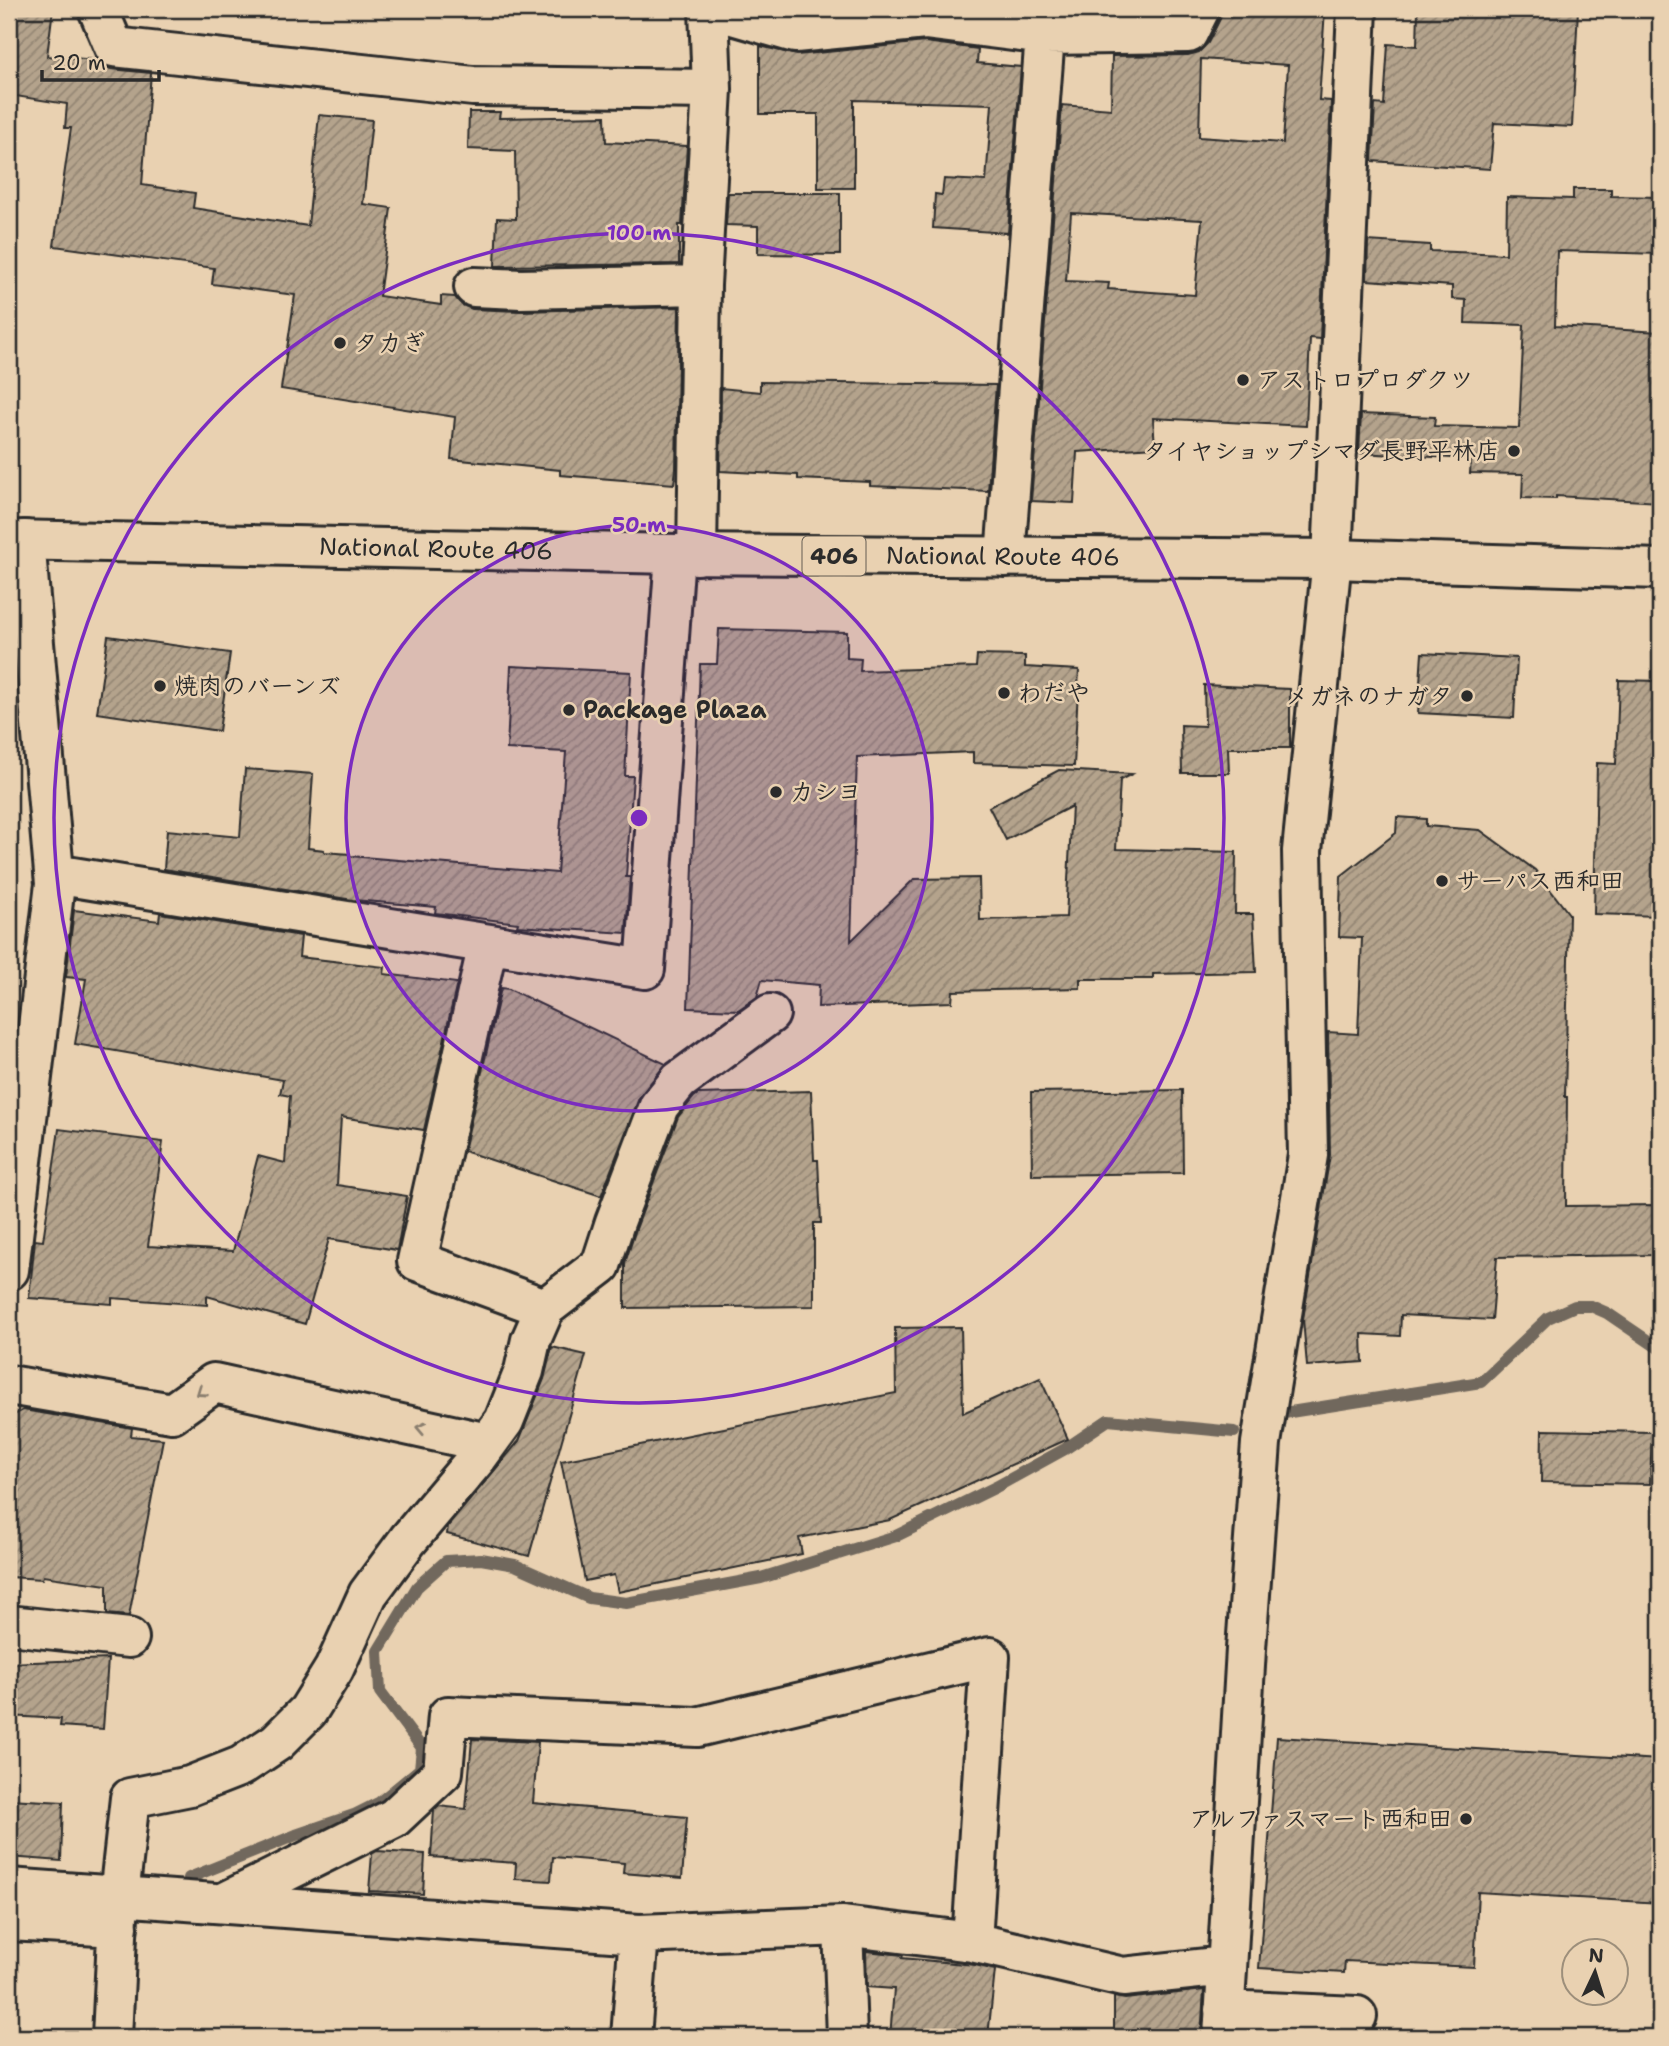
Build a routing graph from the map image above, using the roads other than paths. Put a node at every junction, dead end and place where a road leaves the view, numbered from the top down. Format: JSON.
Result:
{"nodes":[{"id":1,"x":98,"y":9,"type":"edge"},
{"id":2,"x":711,"y":9,"type":"edge"},
{"id":3,"x":1200,"y":9,"type":"edge"},
{"id":4,"x":1357,"y":9,"type":"edge"},
{"id":5,"x":1045,"y":35,"type":"junction"},
{"id":6,"x":712,"y":89,"type":"junction"},
{"id":7,"x":701,"y":285,"type":"junction"},
{"id":8,"x":474,"y":287,"type":"dead end"},
{"id":9,"x":17,"y":540,"type":"edge"},
{"id":10,"x":686,"y":555,"type":"junction"},
{"id":11,"x":1005,"y":557,"type":"junction"},
{"id":12,"x":1332,"y":559,"type":"junction"},
{"id":13,"x":1660,"y":569,"type":"edge"},
{"id":14,"x":54,"y":874,"type":"junction"},
{"id":15,"x":488,"y":944,"type":"junction"},
{"id":16,"x":770,"y":1014,"type":"dead end"},
{"id":17,"x":9,"y":1270,"type":"edge"},
{"id":18,"x":545,"y":1308,"type":"junction"},
{"id":19,"x":9,"y":1385,"type":"edge"},
{"id":20,"x":488,"y":1443,"type":"junction"},
{"id":21,"x":9,"y":1625,"type":"edge"},
{"id":22,"x":128,"y":1638,"type":"dead end"},
{"id":23,"x":9,"y":1888,"type":"edge"},
{"id":24,"x":225,"y":1902,"type":"junction"},
{"id":25,"x":119,"y":1912,"type":"junction"},
{"id":26,"x":9,"y":1922,"type":"edge"},
{"id":27,"x":843,"y":1926,"type":"junction"},
{"id":28,"x":639,"y":1934,"type":"junction"},
{"id":29,"x":972,"y":1942,"type":"junction"},
{"id":30,"x":1226,"y":1966,"type":"junction"},
{"id":31,"x":1357,"y":2017,"type":"dead end"},
{"id":32,"x":1224,"y":2024,"type":"edge"},
{"id":33,"x":112,"y":2037,"type":"edge"},
{"id":34,"x":631,"y":2037,"type":"edge"},
{"id":35,"x":847,"y":2037,"type":"edge"}],
"edges":[{"from":1,"to":6,"type":"main road"},
{"from":2,"to":5,"type":"main road"},
{"from":2,"to":6,"type":"main road"},
{"from":3,"to":5,"type":"main road"},
{"from":4,"to":12,"type":"main road"},
{"from":5,"to":11,"type":"main road"},
{"from":6,"to":7,"type":"main road"},
{"from":7,"to":8,"type":"main road"},
{"from":7,"to":10,"type":"main road"},
{"from":9,"to":10,"type":"main road","name":"National Route 406","number":"406"},
{"from":9,"to":14,"type":"main road"},
{"from":10,"to":11,"type":"main road","name":"National Route 406","number":"406"},
{"from":10,"to":15,"type":"main road"},
{"from":11,"to":12,"type":"main road","name":"National Route 406","number":"406"},
{"from":12,"to":13,"type":"main road","name":"National Route 406","number":"406"},
{"from":12,"to":30,"type":"main road"},
{"from":14,"to":15,"type":"main road"},
{"from":14,"to":17,"type":"main road"},
{"from":15,"to":18,"type":"main road"},
{"from":16,"to":18,"type":"main road"},
{"from":18,"to":20,"type":"main road"},
{"from":20,"to":19,"type":"main road","one_way":true},
{"from":20,"to":25,"type":"main road"},
{"from":21,"to":22,"type":"main road"},
{"from":23,"to":25,"type":"main road"},
{"from":24,"to":25,"type":"main road"},
{"from":24,"to":28,"type":"main road"},
{"from":24,"to":29,"type":"main road"},
{"from":25,"to":26,"type":"main road"},
{"from":25,"to":33,"type":"main road"},
{"from":27,"to":28,"type":"main road"},
{"from":27,"to":29,"type":"main road"},
{"from":27,"to":35,"type":"main road"},
{"from":28,"to":34,"type":"main road"},
{"from":29,"to":30,"type":"main road"},
{"from":30,"to":32,"type":"main road"},
{"from":31,"to":32,"type":"main road"}]}
